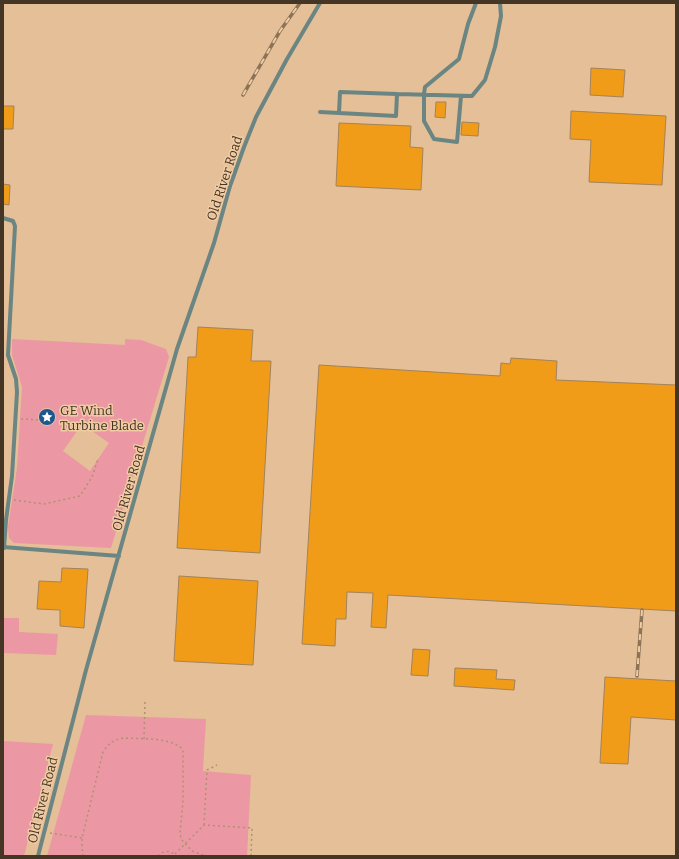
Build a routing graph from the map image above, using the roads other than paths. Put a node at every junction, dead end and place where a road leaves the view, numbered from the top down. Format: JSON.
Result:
{"nodes":[{"id":1,"x":320,"y":3,"type":"edge"},
{"id":2,"x":476,"y":3,"type":"edge"},
{"id":3,"x":500,"y":3,"type":"edge"},
{"id":4,"x":397,"y":94,"type":"junction"},
{"id":5,"x":424,"y":94,"type":"junction"},
{"id":6,"x":461,"y":96,"type":"junction"},
{"id":7,"x":320,"y":112,"type":"dead end"},
{"id":8,"x":339,"y":113,"type":"junction"},
{"id":9,"x":3,"y":218,"type":"edge"},
{"id":10,"x":3,"y":547,"type":"edge"},
{"id":11,"x":119,"y":556,"type":"junction"},
{"id":12,"x":38,"y":856,"type":"edge"}],
"edges":[{"from":1,"to":11,"type":"lane","name":"Old River Road"},
{"from":2,"to":5,"type":"lane"},
{"from":3,"to":6,"type":"lane"},
{"from":4,"to":5,"type":"lane"},
{"from":4,"to":8,"type":"lane"},
{"from":4,"to":8,"type":"lane"},
{"from":5,"to":6,"type":"lane"},
{"from":5,"to":6,"type":"lane"},
{"from":7,"to":8,"type":"lane"},
{"from":9,"to":10,"type":"lane"},
{"from":10,"to":11,"type":"lane"},
{"from":11,"to":12,"type":"lane","name":"Old River Road"}]}
